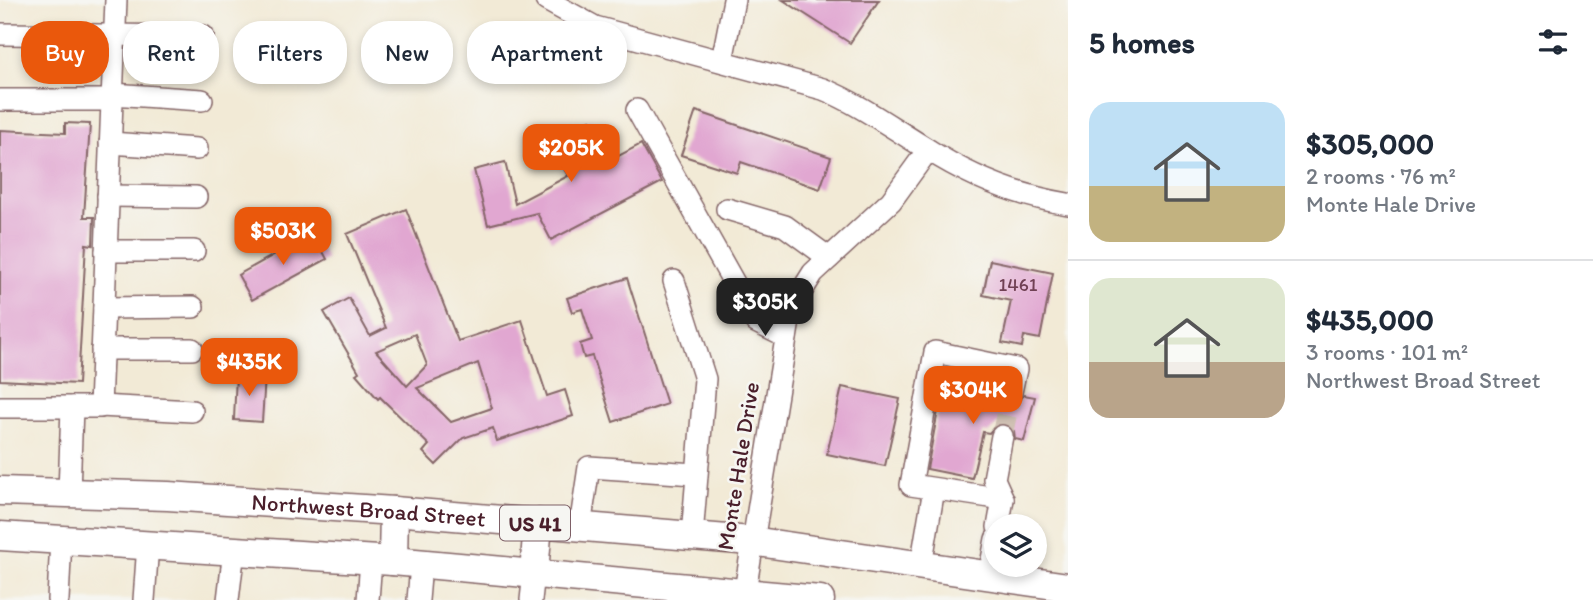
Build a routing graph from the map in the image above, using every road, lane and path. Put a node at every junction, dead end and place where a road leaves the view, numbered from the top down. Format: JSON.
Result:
{"nodes":[{"id":1,"x":116,"y":0,"type":"edge"},
{"id":2,"x":546,"y":0,"type":"edge"},
{"id":3,"x":734,"y":0,"type":"edge"},
{"id":4,"x":114,"y":33,"type":"junction"},
{"id":5,"x":123,"y":33,"type":"edge"},
{"id":6,"x":0,"y":34,"type":"edge"},
{"id":7,"x":722,"y":61,"type":"junction"},
{"id":8,"x":112,"y":97,"type":"junction"},
{"id":9,"x":0,"y":100,"type":"edge"},
{"id":10,"x":202,"y":100,"type":"dead end"},
{"id":11,"x":636,"y":110,"type":"dead end"},
{"id":12,"x":110,"y":143,"type":"junction"},
{"id":13,"x":198,"y":149,"type":"dead end"},
{"id":14,"x":928,"y":150,"type":"junction"},
{"id":15,"x":108,"y":196,"type":"junction"},
{"id":16,"x":196,"y":197,"type":"dead end"},
{"id":17,"x":1068,"y":204,"type":"edge"},
{"id":18,"x":727,"y":209,"type":"dead end"},
{"id":19,"x":106,"y":251,"type":"junction"},
{"id":20,"x":194,"y":251,"type":"dead end"},
{"id":21,"x":829,"y":258,"type":"junction"},
{"id":22,"x":674,"y":281,"type":"dead end"},
{"id":23,"x":193,"y":307,"type":"dead end"},
{"id":24,"x":104,"y":308,"type":"junction"},
{"id":25,"x":786,"y":337,"type":"junction"},
{"id":26,"x":102,"y":349,"type":"junction"},
{"id":27,"x":192,"y":349,"type":"dead end"},
{"id":28,"x":1011,"y":392,"type":"tunnel mouth"},
{"id":29,"x":100,"y":406,"type":"junction"},
{"id":30,"x":0,"y":407,"type":"edge"},
{"id":31,"x":72,"y":407,"type":"junction"},
{"id":32,"x":192,"y":411,"type":"dead end"},
{"id":33,"x":1002,"y":436,"type":"tunnel mouth"},
{"id":34,"x":695,"y":474,"type":"junction"},
{"id":35,"x":934,"y":489,"type":"junction"},
{"id":36,"x":0,"y":491,"type":"edge"},
{"id":37,"x":69,"y":493,"type":"junction"},
{"id":38,"x":1003,"y":499,"type":"junction"},
{"id":39,"x":394,"y":511,"type":"junction"},
{"id":40,"x":1000,"y":514,"type":"edge"},
{"id":41,"x":538,"y":523,"type":"junction"},
{"id":42,"x":580,"y":527,"type":"junction"},
{"id":43,"x":0,"y":536,"type":"edge"},
{"id":44,"x":692,"y":536,"type":"junction"},
{"id":45,"x":61,"y":539,"type":"junction"},
{"id":46,"x":751,"y":541,"type":"junction"},
{"id":47,"x":148,"y":544,"type":"junction"},
{"id":48,"x":234,"y":550,"type":"junction"},
{"id":49,"x":382,"y":561,"type":"junction"},
{"id":50,"x":421,"y":565,"type":"junction"},
{"id":51,"x":921,"y":566,"type":"junction"},
{"id":52,"x":984,"y":574,"type":"edge"},
{"id":53,"x":1002,"y":577,"type":"edge"},
{"id":54,"x":532,"y":587,"type":"edge"},
{"id":55,"x":1068,"y":587,"type":"edge"},
{"id":56,"x":745,"y":591,"type":"junction"},
{"id":57,"x":699,"y":594,"type":"edge"},
{"id":58,"x":781,"y":598,"type":"edge"},
{"id":59,"x":58,"y":600,"type":"edge"},
{"id":60,"x":144,"y":600,"type":"edge"},
{"id":61,"x":228,"y":600,"type":"edge"},
{"id":62,"x":368,"y":600,"type":"edge"},
{"id":63,"x":418,"y":600,"type":"edge"},
{"id":64,"x":820,"y":600,"type":"edge"}],
"edges":[{"from":1,"to":4,"type":"street"},
{"from":2,"to":7,"type":"street"},
{"from":3,"to":7,"type":"street"},
{"from":4,"to":5,"type":"street"},
{"from":4,"to":6,"type":"street"},
{"from":4,"to":8,"type":"street"},
{"from":7,"to":14,"type":"street"},
{"from":8,"to":9,"type":"street"},
{"from":8,"to":10,"type":"street"},
{"from":8,"to":12,"type":"street"},
{"from":11,"to":25,"type":"street"},
{"from":12,"to":13,"type":"street"},
{"from":12,"to":15,"type":"street"},
{"from":14,"to":17,"type":"street"},
{"from":14,"to":21,"type":"street","name":"Monte Hale Drive"},
{"from":15,"to":16,"type":"street"},
{"from":15,"to":19,"type":"street"},
{"from":18,"to":21,"type":"street"},
{"from":19,"to":20,"type":"street"},
{"from":19,"to":24,"type":"street"},
{"from":21,"to":25,"type":"street","name":"Monte Hale Drive"},
{"from":22,"to":34,"type":"street"},
{"from":23,"to":24,"type":"street"},
{"from":24,"to":26,"type":"street"},
{"from":25,"to":46,"type":"street","name":"Monte Hale Drive"},
{"from":26,"to":27,"type":"street"},
{"from":26,"to":29,"type":"street"},
{"from":28,"to":35,"type":"street"},
{"from":29,"to":31,"type":"street"},
{"from":29,"to":32,"type":"street"},
{"from":30,"to":31,"type":"street"},
{"from":31,"to":37,"type":"street"},
{"from":33,"to":38,"type":"street"},
{"from":34,"to":42,"type":"street"},
{"from":34,"to":44,"type":"street"},
{"from":35,"to":38,"type":"street"},
{"from":35,"to":51,"type":"street"},
{"from":36,"to":37,"type":"main road","name":"Northwest Broad Street","number":"US 41"},
{"from":37,"to":39,"type":"main road","name":"Northwest Broad Street","number":"US 41"},
{"from":38,"to":40,"type":"street"},
{"from":39,"to":41,"type":"main road","name":"Northwest Broad Street","number":"US 41"},
{"from":39,"to":49,"type":"main road"},
{"from":41,"to":42,"type":"main road","name":"Northwest Broad Street","number":"US 41"},
{"from":41,"to":54,"type":"main road"},
{"from":42,"to":44,"type":"main road","name":"Northwest Broad Street","number":"US 41"},
{"from":43,"to":45,"type":"main road","number":"US 41"},
{"from":44,"to":46,"type":"main road","name":"Northwest Broad Street","number":"US 41"},
{"from":45,"to":47,"type":"main road","number":"US 41"},
{"from":45,"to":59,"type":"street"},
{"from":46,"to":51,"type":"main road","name":"Northwest Broad Street","number":"US 41"},
{"from":46,"to":56,"type":"street","name":"Monte Hale Drive"},
{"from":47,"to":48,"type":"main road","number":"US 41"},
{"from":47,"to":60,"type":"street"},
{"from":48,"to":49,"type":"main road","number":"US 41"},
{"from":48,"to":61,"type":"street"},
{"from":49,"to":50,"type":"main road","number":"US 41"},
{"from":49,"to":62,"type":"street"},
{"from":50,"to":54,"type":"main road","number":"US 41"},
{"from":50,"to":63,"type":"street"},
{"from":51,"to":52,"type":"main road","name":"Northwest Broad Street","number":"US 41"},
{"from":53,"to":55,"type":"main road","name":"Northwest Broad Street","number":"US 41"},
{"from":54,"to":57,"type":"main road","number":"US 41"},
{"from":56,"to":57,"type":"main road","number":"US 41"},
{"from":56,"to":58,"type":"main road","number":"US 41"},
{"from":58,"to":64,"type":"main road","number":"US 41"}]}
